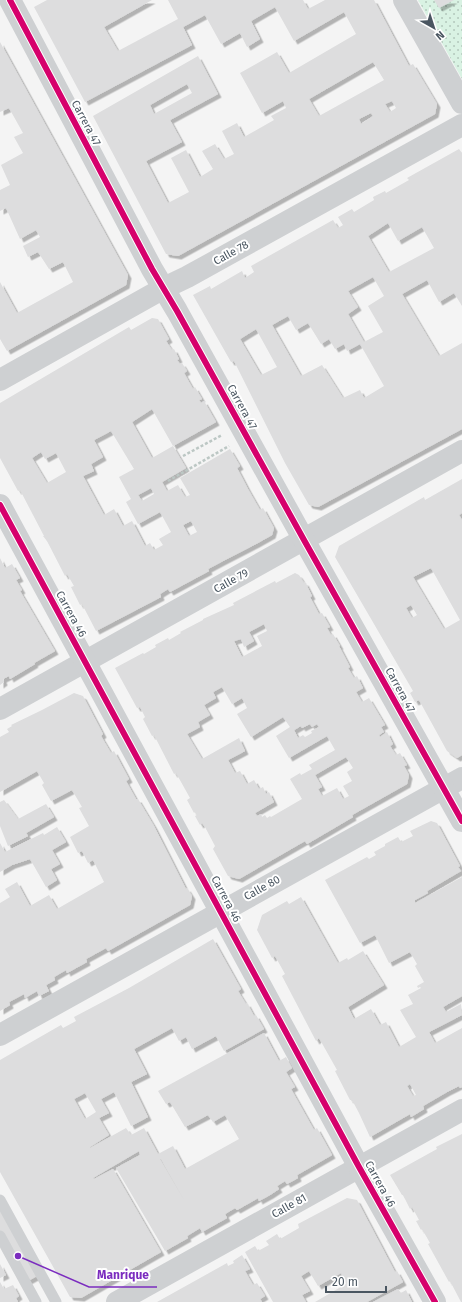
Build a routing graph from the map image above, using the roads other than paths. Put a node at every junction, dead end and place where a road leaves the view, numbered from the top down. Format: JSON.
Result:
{"nodes":[{"id":1,"x":10,"y":0,"type":"edge"},
{"id":2,"x":404,"y":0,"type":"edge"},
{"id":3,"x":462,"y":103,"type":"edge"},
{"id":4,"x":462,"y":125,"type":"edge"},
{"id":5,"x":164,"y":288,"type":"junction"},
{"id":6,"x":0,"y":380,"type":"edge"},
{"id":7,"x":462,"y":451,"type":"edge"},
{"id":8,"x":0,"y":504,"type":"edge"},
{"id":9,"x":304,"y":540,"type":"junction"},
{"id":10,"x":86,"y":661,"type":"junction"},
{"id":11,"x":0,"y":709,"type":"edge"},
{"id":12,"x":453,"y":783,"type":"edge"},
{"id":13,"x":462,"y":821,"type":"edge"},
{"id":14,"x":221,"y":912,"type":"junction"},
{"id":15,"x":0,"y":1035,"type":"edge"},
{"id":16,"x":462,"y":1110,"type":"edge"},
{"id":17,"x":359,"y":1167,"type":"junction"},
{"id":18,"x":0,"y":1200,"type":"edge"},
{"id":19,"x":0,"y":1236,"type":"edge"},
{"id":20,"x":36,"y":1302,"type":"edge"},
{"id":21,"x":56,"y":1302,"type":"edge"},
{"id":22,"x":117,"y":1302,"type":"edge"},
{"id":23,"x":435,"y":1302,"type":"edge"}],
"edges":[{"from":1,"to":5,"type":"street","name":"Carrera 47"},
{"from":2,"to":3,"type":"street"},
{"from":4,"to":5,"type":"street","name":"Calle 78"},
{"from":5,"to":6,"type":"street","name":"Calle 78"},
{"from":5,"to":9,"type":"street","name":"Carrera 47"},
{"from":7,"to":9,"type":"street","name":"Calle 79"},
{"from":8,"to":10,"type":"street","name":"Carrera 46"},
{"from":9,"to":10,"type":"street","name":"Calle 79"},
{"from":9,"to":12,"type":"street","name":"Carrera 47"},
{"from":10,"to":11,"type":"street","name":"Calle 79"},
{"from":10,"to":14,"type":"street","name":"Carrera 46"},
{"from":12,"to":13,"type":"street","name":"Carrera 47"},
{"from":12,"to":14,"type":"street","name":"Calle 80"},
{"from":14,"to":15,"type":"street","name":"Calle 80"},
{"from":14,"to":17,"type":"street","name":"Carrera 46"},
{"from":16,"to":17,"type":"street","name":"Calle 81"},
{"from":17,"to":22,"type":"street","name":"Calle 81"},
{"from":17,"to":23,"type":"street","name":"Carrera 46"},
{"from":18,"to":21,"type":"lane"},
{"from":19,"to":20,"type":"lane"}]}
